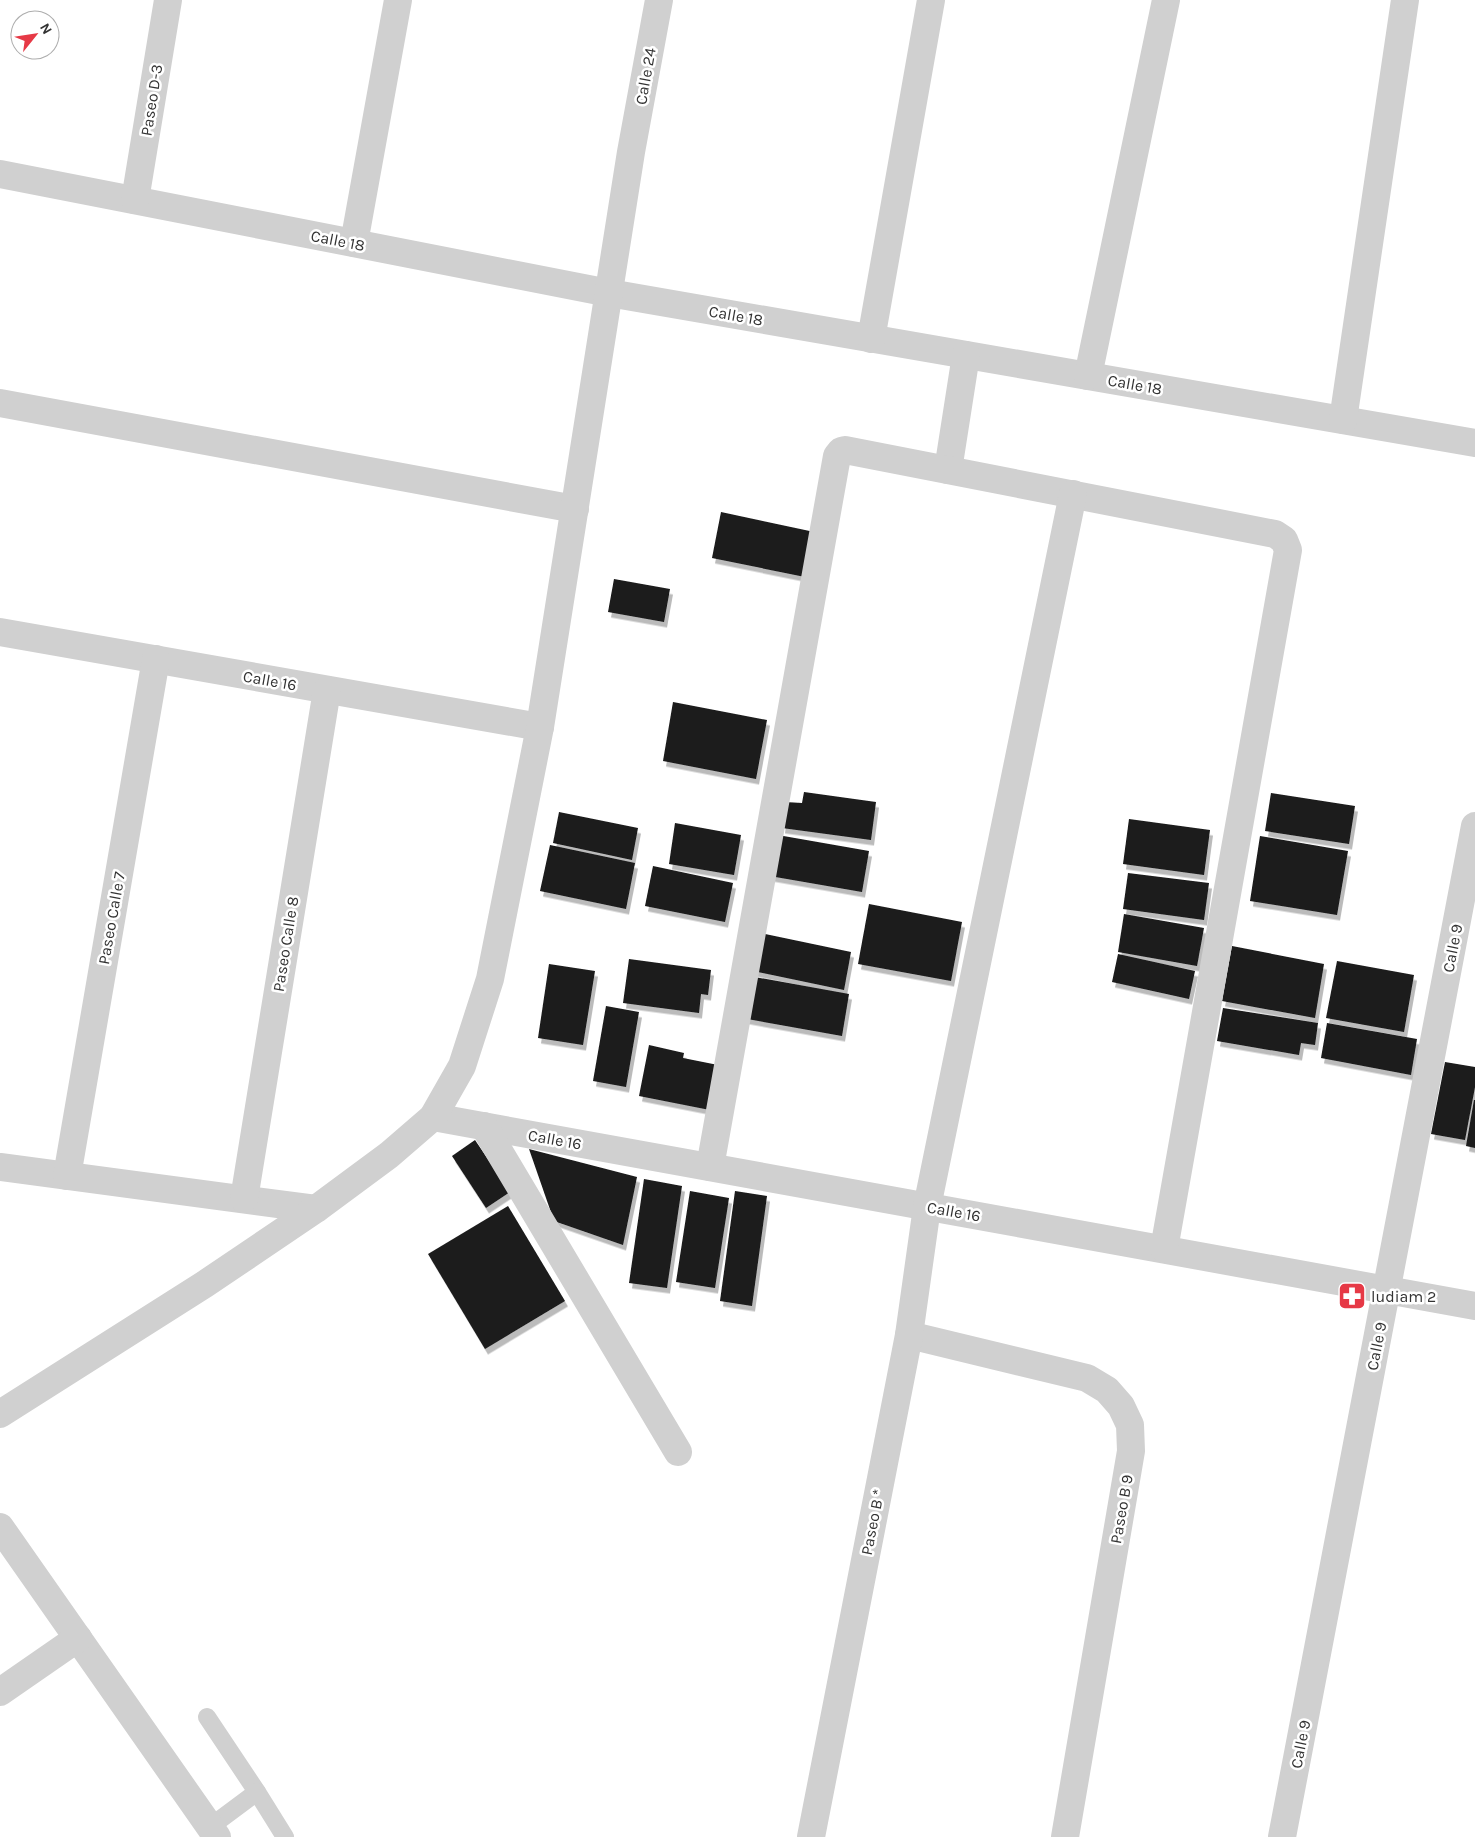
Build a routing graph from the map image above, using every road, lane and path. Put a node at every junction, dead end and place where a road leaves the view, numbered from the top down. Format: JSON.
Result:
{"nodes":[{"id":1,"x":168,"y":0,"type":"edge"},
{"id":2,"x":398,"y":0,"type":"edge"},
{"id":3,"x":659,"y":0,"type":"edge"},
{"id":4,"x":931,"y":0,"type":"edge"},
{"id":5,"x":1166,"y":0,"type":"edge"},
{"id":6,"x":1405,"y":0,"type":"edge"},
{"id":7,"x":0,"y":174,"type":"edge"},
{"id":8,"x":135,"y":200,"type":"junction"},
{"id":9,"x":354,"y":243,"type":"junction"},
{"id":10,"x":609,"y":293,"type":"junction"},
{"id":11,"x":871,"y":339,"type":"junction"},
{"id":12,"x":966,"y":355,"type":"junction"},
{"id":13,"x":1088,"y":376,"type":"junction"},
{"id":14,"x":0,"y":402,"type":"edge"},
{"id":15,"x":1343,"y":420,"type":"junction"},
{"id":16,"x":1475,"y":443,"type":"edge"},
{"id":17,"x":948,"y":470,"type":"junction"},
{"id":18,"x":1073,"y":494,"type":"junction"},
{"id":19,"x":575,"y":508,"type":"junction"},
{"id":20,"x":0,"y":632,"type":"edge"},
{"id":21,"x":156,"y":659,"type":"junction"},
{"id":22,"x":327,"y":690,"type":"junction"},
{"id":23,"x":540,"y":728,"type":"junction"},
{"id":24,"x":1475,"y":826,"type":"edge"},
{"id":25,"x":433,"y":1117,"type":"junction"},
{"id":26,"x":484,"y":1126,"type":"junction"},
{"id":27,"x":0,"y":1167,"type":"edge"},
{"id":28,"x":710,"y":1167,"type":"junction"},
{"id":29,"x":67,"y":1176,"type":"junction"},
{"id":30,"x":244,"y":1199,"type":"junction"},
{"id":31,"x":927,"y":1207,"type":"junction"},
{"id":32,"x":316,"y":1209,"type":"junction"},
{"id":33,"x":1164,"y":1249,"type":"junction"},
{"id":34,"x":1387,"y":1290,"type":"junction"},
{"id":35,"x":1475,"y":1306,"type":"edge"},
{"id":36,"x":909,"y":1335,"type":"junction"},
{"id":37,"x":0,"y":1414,"type":"edge"},
{"id":38,"x":678,"y":1452,"type":"dead end"},
{"id":39,"x":0,"y":1527,"type":"edge"},
{"id":40,"x":78,"y":1638,"type":"junction"},
{"id":41,"x":0,"y":1692,"type":"edge"},
{"id":42,"x":207,"y":1717,"type":"dead end"},
{"id":43,"x":257,"y":1792,"type":"junction"},
{"id":44,"x":213,"y":1832,"type":"edge"},
{"id":45,"x":285,"y":1837,"type":"edge"},
{"id":46,"x":811,"y":1837,"type":"edge"},
{"id":47,"x":1065,"y":1837,"type":"edge"},
{"id":48,"x":1282,"y":1837,"type":"edge"}],
"edges":[{"from":1,"to":8,"type":"street","name":"Paseo D-3"},
{"from":2,"to":9,"type":"street"},
{"from":3,"to":10,"type":"street","name":"Calle 24"},
{"from":4,"to":11,"type":"street"},
{"from":5,"to":13,"type":"street"},
{"from":6,"to":15,"type":"street"},
{"from":7,"to":8,"type":"street","name":"Calle 18"},
{"from":8,"to":9,"type":"street","name":"Calle 18"},
{"from":9,"to":10,"type":"street","name":"Calle 18"},
{"from":10,"to":11,"type":"street","name":"Calle 18"},
{"from":10,"to":19,"type":"street","name":"Calle 24"},
{"from":11,"to":12,"type":"street","name":"Calle 18"},
{"from":12,"to":13,"type":"street","name":"Calle 18"},
{"from":12,"to":17,"type":"street"},
{"from":13,"to":15,"type":"street","name":"Calle 18"},
{"from":14,"to":19,"type":"street"},
{"from":15,"to":16,"type":"street","name":"Calle 18"},
{"from":17,"to":18,"type":"street"},
{"from":17,"to":28,"type":"street"},
{"from":18,"to":31,"type":"street","name":"Paseo B *"},
{"from":18,"to":33,"type":"street"},
{"from":19,"to":23,"type":"street","name":"Calle 24"},
{"from":20,"to":21,"type":"street","name":"Calle 16"},
{"from":21,"to":22,"type":"street","name":"Calle 16"},
{"from":21,"to":29,"type":"street","name":"Paseo Calle 7"},
{"from":22,"to":23,"type":"street","name":"Calle 16"},
{"from":22,"to":30,"type":"street","name":"Paseo Calle 8"},
{"from":23,"to":25,"type":"street","name":"Calle 24"},
{"from":24,"to":34,"type":"street","name":"Calle 9"},
{"from":25,"to":26,"type":"street","name":"Calle 16"},
{"from":25,"to":32,"type":"street","name":"Calle 24"},
{"from":26,"to":28,"type":"street","name":"Calle 16"},
{"from":26,"to":38,"type":"street"},
{"from":27,"to":29,"type":"street"},
{"from":28,"to":31,"type":"street","name":"Calle 16"},
{"from":29,"to":30,"type":"street"},
{"from":30,"to":32,"type":"street"},
{"from":31,"to":33,"type":"street","name":"Calle 16"},
{"from":31,"to":36,"type":"street","name":"Paseo B *"},
{"from":32,"to":37,"type":"street","name":"Calle 24"},
{"from":33,"to":34,"type":"street","name":"Calle 16"},
{"from":34,"to":35,"type":"street","name":"Calle 16"},
{"from":34,"to":48,"type":"street","name":"Calle 9"},
{"from":36,"to":46,"type":"street","name":"Paseo B *"},
{"from":36,"to":47,"type":"street","name":"Paseo B 9"},
{"from":39,"to":40,"type":"street"},
{"from":40,"to":41,"type":"street"},
{"from":40,"to":44,"type":"street"},
{"from":42,"to":43,"type":"lane"},
{"from":43,"to":44,"type":"lane"},
{"from":43,"to":45,"type":"lane"}]}
